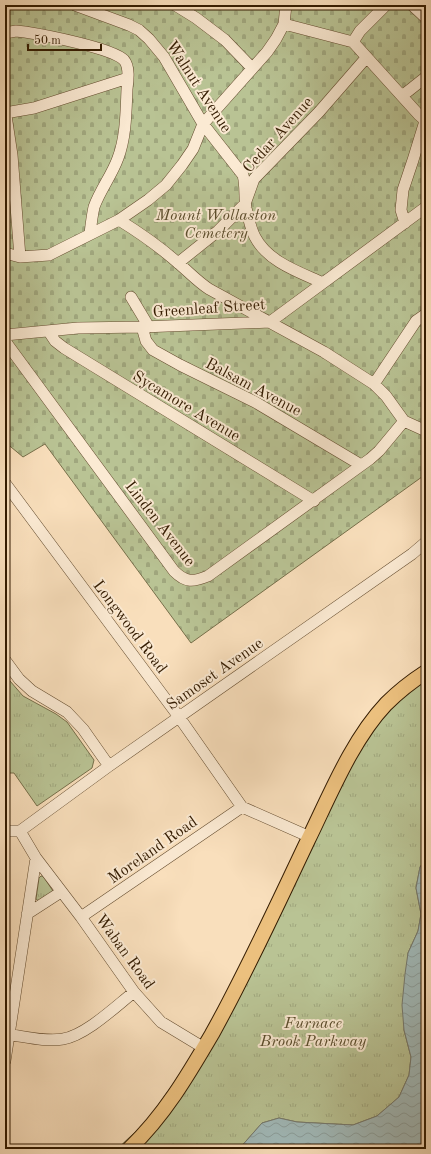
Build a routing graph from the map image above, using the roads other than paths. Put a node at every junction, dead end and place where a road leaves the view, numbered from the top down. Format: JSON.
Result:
{"nodes":[{"id":1,"x":75,"y":5,"type":"edge"},
{"id":2,"x":175,"y":5,"type":"edge"},
{"id":3,"x":286,"y":5,"type":"edge"},
{"id":4,"x":386,"y":5,"type":"edge"},
{"id":5,"x":412,"y":5,"type":"edge"},
{"id":6,"x":426,"y":18,"type":"edge"},
{"id":7,"x":284,"y":24,"type":"junction"},
{"id":8,"x":5,"y":32,"type":"edge"},
{"id":9,"x":353,"y":42,"type":"junction"},
{"id":10,"x":366,"y":58,"type":"junction"},
{"id":11,"x":252,"y":68,"type":"junction"},
{"id":12,"x":426,"y":77,"type":"edge"},
{"id":13,"x":128,"y":78,"type":"junction"},
{"id":14,"x":402,"y":96,"type":"junction"},
{"id":15,"x":5,"y":112,"type":"edge"},
{"id":16,"x":425,"y":121,"type":"edge"},
{"id":17,"x":203,"y":124,"type":"junction"},
{"id":18,"x":237,"y":167,"type":"junction"},
{"id":19,"x":264,"y":170,"type":"junction"},
{"id":20,"x":245,"y":204,"type":"junction"},
{"id":21,"x":426,"y":207,"type":"edge"},
{"id":22,"x":119,"y":220,"type":"junction"},
{"id":23,"x":405,"y":223,"type":"junction"},
{"id":24,"x":90,"y":234,"type":"junction"},
{"id":25,"x":5,"y":253,"type":"edge"},
{"id":26,"x":20,"y":257,"type":"junction"},
{"id":27,"x":178,"y":263,"type":"junction"},
{"id":28,"x":323,"y":283,"type":"junction"},
{"id":29,"x":131,"y":297,"type":"dead end"},
{"id":30,"x":426,"y":314,"type":"edge"},
{"id":31,"x":270,"y":322,"type":"junction"},
{"id":32,"x":145,"y":327,"type":"junction"},
{"id":33,"x":49,"y":332,"type":"junction"},
{"id":34,"x":5,"y":335,"type":"edge"},
{"id":35,"x":5,"y":341,"type":"edge"},
{"id":36,"x":374,"y":384,"type":"junction"},
{"id":37,"x":404,"y":421,"type":"junction"},
{"id":38,"x":426,"y":431,"type":"edge"},
{"id":39,"x":361,"y":465,"type":"junction"},
{"id":40,"x":5,"y":483,"type":"edge"},
{"id":41,"x":314,"y":501,"type":"junction"},
{"id":42,"x":426,"y":542,"type":"edge"},
{"id":43,"x":5,"y":660,"type":"edge"},
{"id":44,"x":426,"y":672,"type":"edge"},
{"id":45,"x":179,"y":717,"type":"junction"},
{"id":46,"x":109,"y":766,"type":"junction"},
{"id":47,"x":242,"y":807,"type":"junction"},
{"id":48,"x":5,"y":831,"type":"edge"},
{"id":49,"x":20,"y":831,"type":"junction"},
{"id":50,"x":310,"y":837,"type":"junction"},
{"id":51,"x":36,"y":858,"type":"junction"},
{"id":52,"x":61,"y":892,"type":"junction"},
{"id":53,"x":28,"y":914,"type":"junction"},
{"id":54,"x":81,"y":917,"type":"junction"},
{"id":55,"x":134,"y":992,"type":"junction"},
{"id":56,"x":7,"y":1034,"type":"edge"},
{"id":57,"x":204,"y":1048,"type":"junction"},
{"id":58,"x":5,"y":1061,"type":"edge"},
{"id":59,"x":129,"y":1149,"type":"edge"}],
"edges":[{"from":1,"to":17,"type":"street","name":"Walnut Avenue"},
{"from":2,"to":11,"type":"street"},
{"from":3,"to":7,"type":"street"},
{"from":4,"to":9,"type":"street"},
{"from":5,"to":6,"type":"street"},
{"from":7,"to":9,"type":"street"},
{"from":7,"to":11,"type":"street"},
{"from":8,"to":13,"type":"street"},
{"from":9,"to":10,"type":"street"},
{"from":10,"to":14,"type":"street"},
{"from":10,"to":19,"type":"street","name":"Cedar Avenue"},
{"from":11,"to":17,"type":"street"},
{"from":12,"to":14,"type":"street"},
{"from":13,"to":15,"type":"street"},
{"from":13,"to":24,"type":"street"},
{"from":14,"to":16,"type":"street"},
{"from":15,"to":26,"type":"street"},
{"from":16,"to":23,"type":"street"},
{"from":17,"to":18,"type":"street","name":"Walnut Avenue"},
{"from":17,"to":22,"type":"street"},
{"from":18,"to":19,"type":"street"},
{"from":18,"to":20,"type":"street","name":"Walnut Avenue"},
{"from":19,"to":20,"type":"street","name":"Cedar Avenue"},
{"from":20,"to":27,"type":"street","name":"Cedar Avenue"},
{"from":20,"to":28,"type":"street","name":"Walnut Avenue"},
{"from":21,"to":23,"type":"street","name":"Greenleaf Street"},
{"from":22,"to":24,"type":"street"},
{"from":22,"to":27,"type":"street"},
{"from":23,"to":28,"type":"street","name":"Greenleaf Street"},
{"from":24,"to":26,"type":"street"},
{"from":25,"to":26,"type":"street"},
{"from":27,"to":31,"type":"street"},
{"from":28,"to":31,"type":"street","name":"Greenleaf Street"},
{"from":29,"to":32,"type":"street","name":"Balsam Avenue"},
{"from":30,"to":36,"type":"street"},
{"from":31,"to":32,"type":"street","name":"Greenleaf Street"},
{"from":31,"to":36,"type":"street"},
{"from":32,"to":33,"type":"street","name":"Greenleaf Street"},
{"from":32,"to":39,"type":"street","name":"Balsam Avenue"},
{"from":33,"to":34,"type":"street","name":"Greenleaf Street"},
{"from":33,"to":41,"type":"street","name":"Sycamore Avenue"},
{"from":35,"to":41,"type":"street","name":"Linden Avenue"},
{"from":36,"to":37,"type":"street"},
{"from":37,"to":38,"type":"street"},
{"from":37,"to":39,"type":"street","name":"Linden Avenue"},
{"from":39,"to":41,"type":"street","name":"Linden Avenue"},
{"from":40,"to":45,"type":"street","name":"Longwood Road"},
{"from":42,"to":45,"type":"street","name":"Samoset Avenue"},
{"from":43,"to":46,"type":"street"},
{"from":44,"to":50,"type":"main road"},
{"from":45,"to":46,"type":"street","name":"Samoset Avenue"},
{"from":45,"to":47,"type":"street","name":"Longwood Road"},
{"from":46,"to":49,"type":"street","name":"Samoset Avenue"},
{"from":47,"to":50,"type":"street"},
{"from":47,"to":54,"type":"street","name":"Moreland Road"},
{"from":48,"to":49,"type":"street"},
{"from":49,"to":51,"type":"street"},
{"from":50,"to":57,"type":"main road"},
{"from":51,"to":52,"type":"street","name":"Waban Road"},
{"from":51,"to":53,"type":"street"},
{"from":52,"to":53,"type":"street"},
{"from":52,"to":54,"type":"street","name":"Waban Road"},
{"from":53,"to":56,"type":"street"},
{"from":54,"to":55,"type":"street","name":"Waban Road"},
{"from":55,"to":56,"type":"street"},
{"from":55,"to":57,"type":"street","name":"Waban Road"},
{"from":56,"to":58,"type":"street"},
{"from":57,"to":59,"type":"main road"}]}
